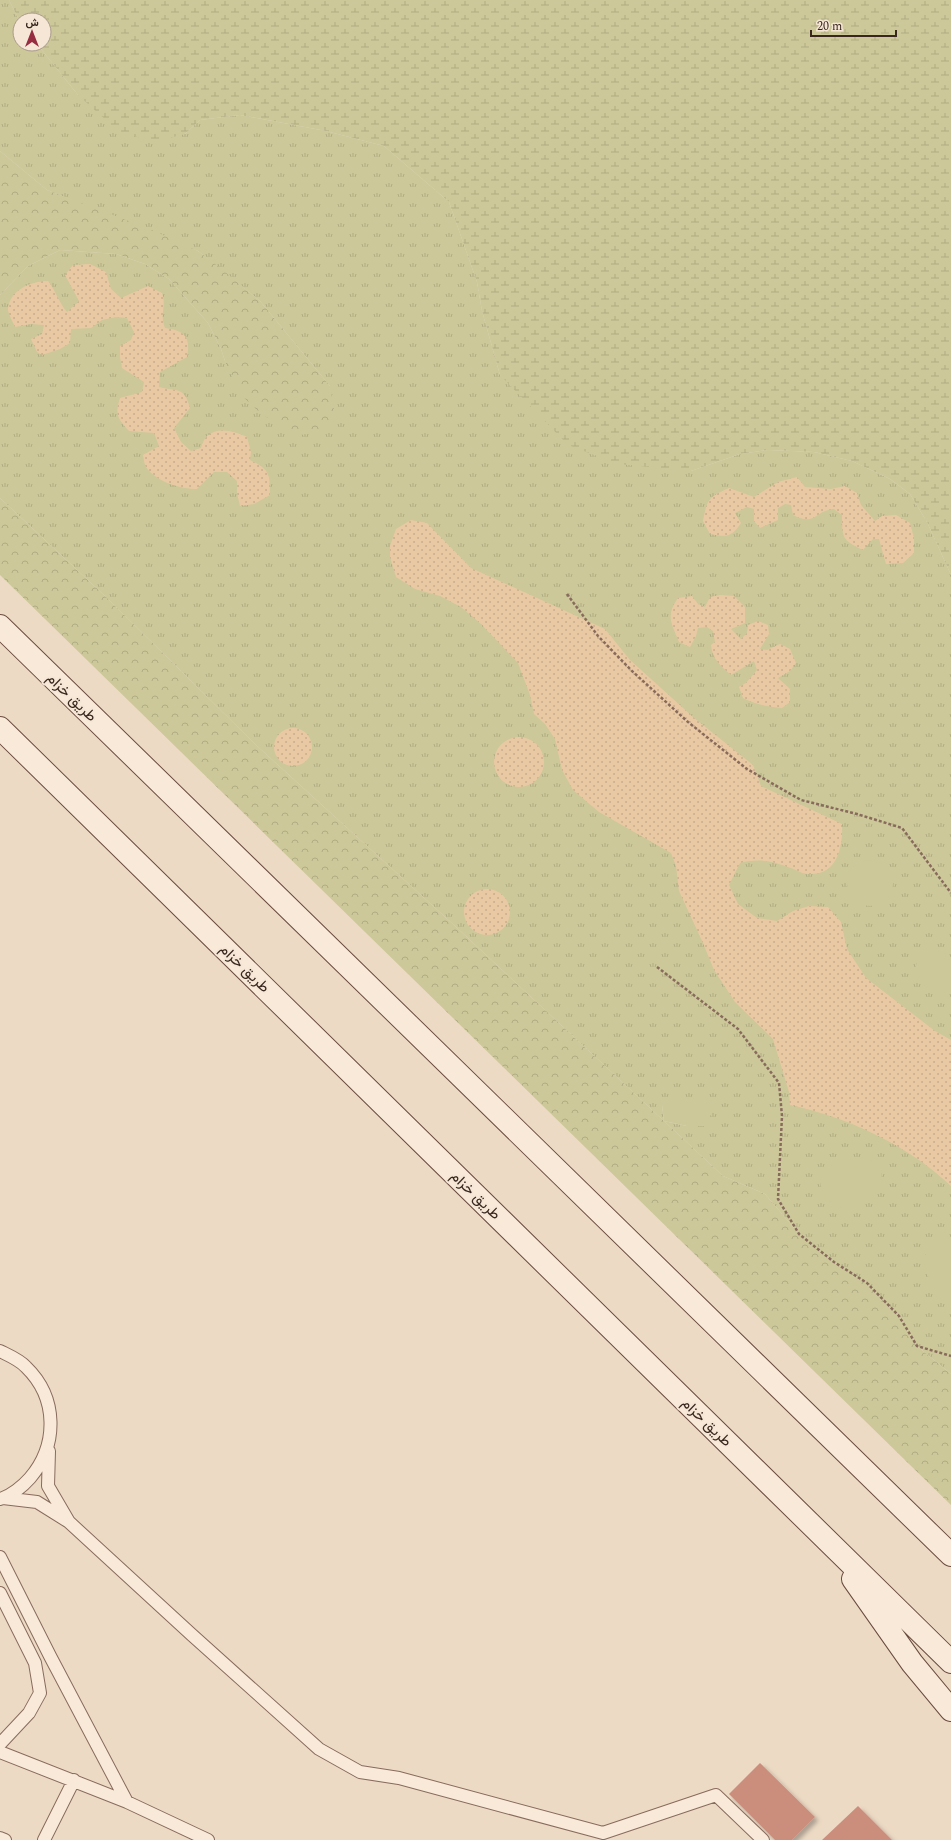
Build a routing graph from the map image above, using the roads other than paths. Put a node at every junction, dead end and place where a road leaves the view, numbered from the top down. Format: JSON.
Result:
{"nodes":[{"id":1,"x":0,"y":626,"type":"edge"},
{"id":2,"x":0,"y":728,"type":"edge"},
{"id":3,"x":0,"y":1351,"type":"edge"},
{"id":4,"x":49,"y":1445,"type":"junction"},
{"id":5,"x":2,"y":1498,"type":"edge"},
{"id":6,"x":69,"y":1522,"type":"junction"},
{"id":7,"x":821,"y":1533,"type":"junction"},
{"id":8,"x":951,"y":1555,"type":"edge"},
{"id":9,"x":0,"y":1557,"type":"edge"},
{"id":10,"x":0,"y":1593,"type":"edge"},
{"id":11,"x":951,"y":1662,"type":"edge"},
{"id":12,"x":951,"y":1710,"type":"edge"},
{"id":13,"x":0,"y":1744,"type":"edge"},
{"id":14,"x":0,"y":1752,"type":"edge"},
{"id":15,"x":74,"y":1780,"type":"junction"},
{"id":16,"x":127,"y":1802,"type":"junction"},
{"id":17,"x":751,"y":1834,"type":"edge"},
{"id":18,"x":0,"y":1838,"type":"edge"},
{"id":19,"x":5,"y":1840,"type":"edge"},
{"id":20,"x":44,"y":1840,"type":"edge"},
{"id":21,"x":208,"y":1840,"type":"edge"},
{"id":22,"x":763,"y":1840,"type":"edge"}],
"edges":[{"from":1,"to":8,"type":"main road","name":"طريق خزام"},
{"from":2,"to":7,"type":"main road","name":"طريق خزام"},
{"from":3,"to":4,"type":"lane"},
{"from":4,"to":5,"type":"lane"},
{"from":4,"to":6,"type":"lane"},
{"from":5,"to":6,"type":"lane"},
{"from":6,"to":17,"type":"lane"},
{"from":7,"to":11,"type":"main road","name":"طريق خزام"},
{"from":7,"to":12,"type":"main road"},
{"from":9,"to":16,"type":"lane"},
{"from":10,"to":13,"type":"lane"},
{"from":14,"to":15,"type":"lane"},
{"from":15,"to":16,"type":"lane"},
{"from":15,"to":20,"type":"lane"},
{"from":16,"to":21,"type":"lane"},
{"from":17,"to":22,"type":"lane"},
{"from":18,"to":19,"type":"lane"}]}
